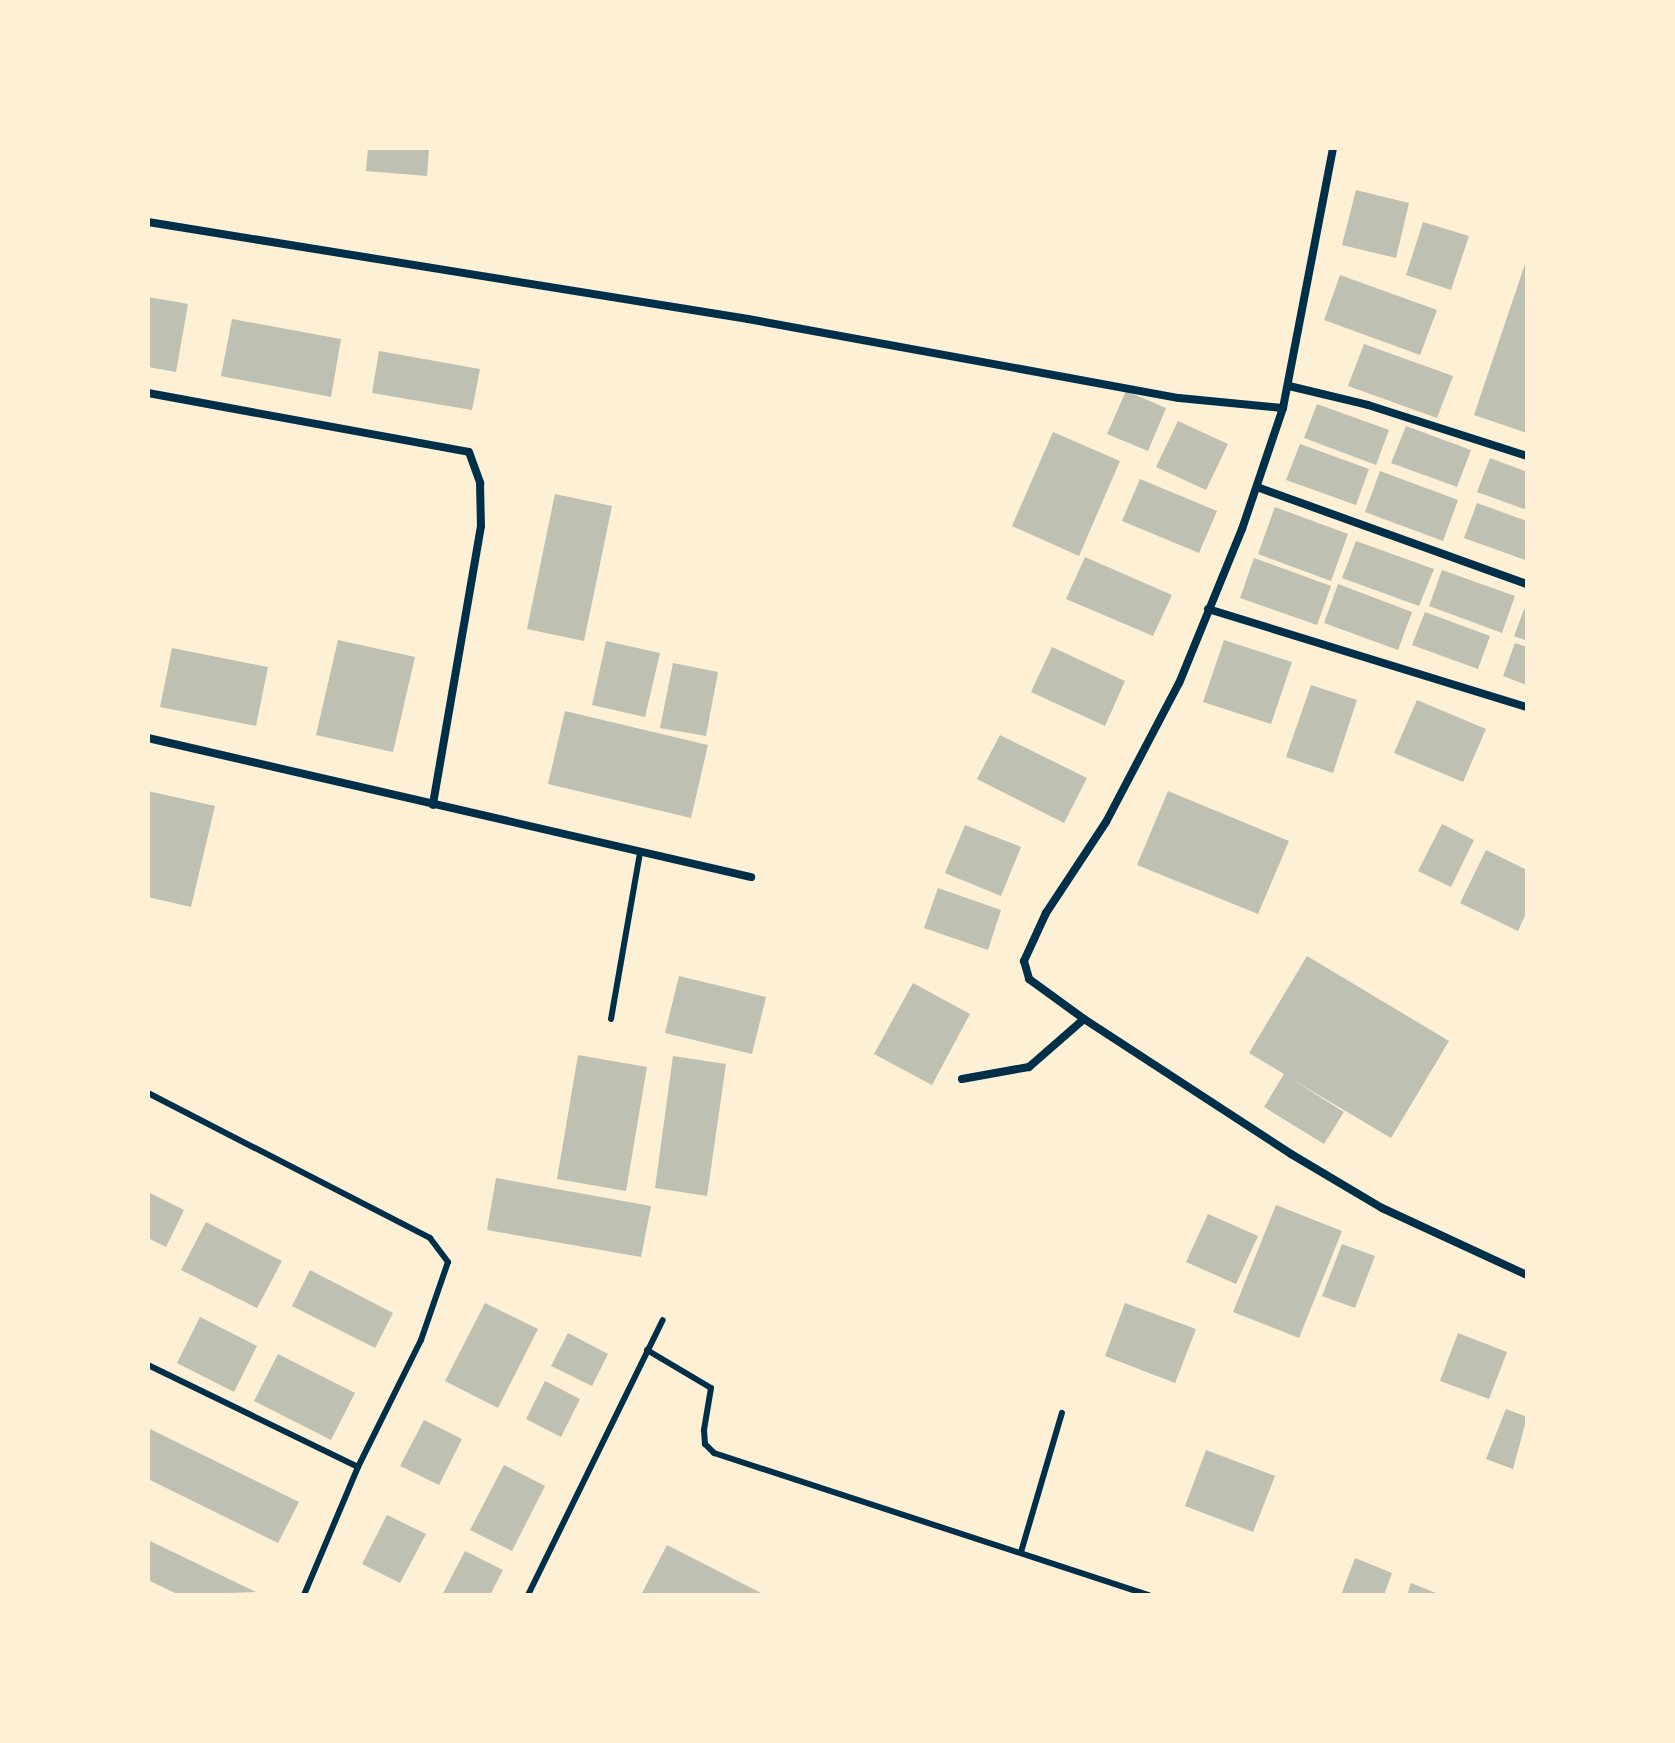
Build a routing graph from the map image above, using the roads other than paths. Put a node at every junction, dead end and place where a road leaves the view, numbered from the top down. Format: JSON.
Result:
{"nodes":[{"id":1,"x":1333,"y":148,"type":"edge"},
{"id":2,"x":148,"y":222,"type":"edge"},
{"id":3,"x":1289,"y":386,"type":"junction"},
{"id":4,"x":148,"y":393,"type":"edge"},
{"id":5,"x":1283,"y":408,"type":"junction"},
{"id":6,"x":1527,"y":456,"type":"edge"},
{"id":7,"x":1257,"y":487,"type":"junction"},
{"id":8,"x":1527,"y":584,"type":"edge"},
{"id":9,"x":1208,"y":609,"type":"junction"},
{"id":10,"x":1527,"y":707,"type":"edge"},
{"id":11,"x":148,"y":738,"type":"edge"},
{"id":12,"x":433,"y":805,"type":"junction"},
{"id":13,"x":640,"y":852,"type":"junction"},
{"id":14,"x":751,"y":877,"type":"dead end"},
{"id":15,"x":611,"y":1019,"type":"dead end"},
{"id":16,"x":1084,"y":1019,"type":"junction"},
{"id":17,"x":962,"y":1079,"type":"dead end"},
{"id":18,"x":148,"y":1093,"type":"edge"},
{"id":19,"x":1527,"y":1275,"type":"edge"},
{"id":20,"x":663,"y":1320,"type":"dead end"},
{"id":21,"x":647,"y":1350,"type":"junction"},
{"id":22,"x":148,"y":1365,"type":"edge"},
{"id":23,"x":1062,"y":1413,"type":"dead end"},
{"id":24,"x":358,"y":1467,"type":"junction"},
{"id":25,"x":1021,"y":1552,"type":"junction"},
{"id":26,"x":304,"y":1595,"type":"edge"},
{"id":27,"x":528,"y":1595,"type":"edge"},
{"id":28,"x":1149,"y":1595,"type":"edge"}],
"edges":[{"from":1,"to":3,"type":"street"},
{"from":2,"to":5,"type":"street"},
{"from":3,"to":5,"type":"street"},
{"from":3,"to":6,"type":"street"},
{"from":4,"to":12,"type":"street"},
{"from":5,"to":7,"type":"street"},
{"from":7,"to":8,"type":"street"},
{"from":7,"to":9,"type":"street"},
{"from":9,"to":10,"type":"street"},
{"from":9,"to":16,"type":"street"},
{"from":11,"to":12,"type":"street"},
{"from":12,"to":13,"type":"street"},
{"from":13,"to":14,"type":"street"},
{"from":13,"to":15,"type":"lane"},
{"from":16,"to":17,"type":"street"},
{"from":16,"to":19,"type":"street"},
{"from":18,"to":24,"type":"lane"},
{"from":20,"to":21,"type":"lane"},
{"from":21,"to":25,"type":"lane"},
{"from":21,"to":27,"type":"lane"},
{"from":22,"to":24,"type":"lane"},
{"from":23,"to":25,"type":"lane"},
{"from":24,"to":26,"type":"lane"},
{"from":25,"to":28,"type":"lane"}]}
